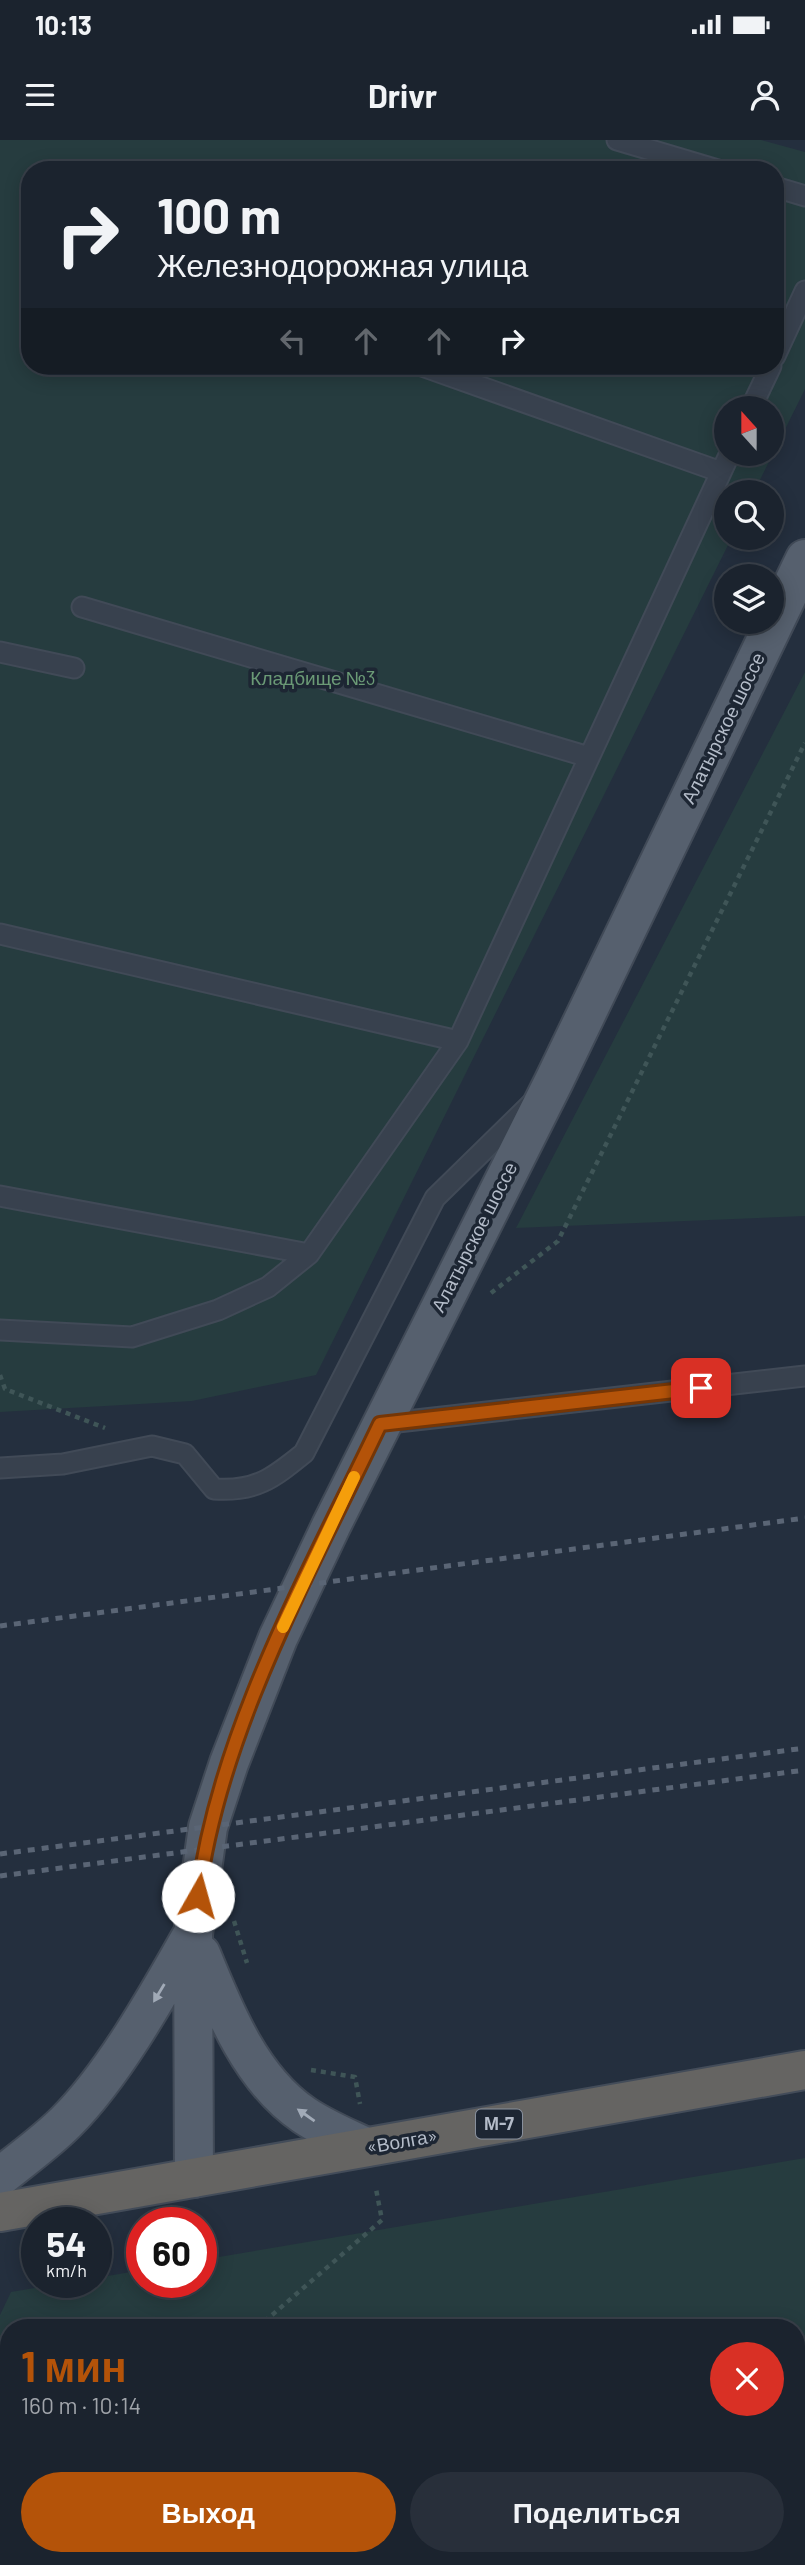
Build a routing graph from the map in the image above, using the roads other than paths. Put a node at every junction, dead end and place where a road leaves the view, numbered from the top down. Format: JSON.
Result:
{"nodes":[{"id":1,"x":617,"y":140,"type":"edge"},
{"id":2,"x":688,"y":161,"type":"edge"},
{"id":3,"x":784,"y":190,"type":"edge"},
{"id":4,"x":805,"y":196,"type":"edge"},
{"id":5,"x":805,"y":291,"type":"edge"},
{"id":6,"x":784,"y":336,"type":"edge"},
{"id":7,"x":447,"y":375,"type":"edge"},
{"id":8,"x":767,"y":375,"type":"edge"},
{"id":9,"x":757,"y":396,"type":"edge"},
{"id":10,"x":724,"y":466,"type":"edge"},
{"id":11,"x":721,"y":472,"type":"junction"},
{"id":12,"x":805,"y":559,"type":"edge"},
{"id":13,"x":82,"y":607,"type":"dead end"},
{"id":14,"x":0,"y":652,"type":"edge"},
{"id":15,"x":74,"y":668,"type":"dead end"},
{"id":16,"x":589,"y":757,"type":"junction"},
{"id":17,"x":0,"y":934,"type":"edge"},
{"id":18,"x":458,"y":1041,"type":"junction"},
{"id":19,"x":554,"y":1081,"type":"junction"},
{"id":20,"x":0,"y":1196,"type":"edge"},
{"id":21,"x":309,"y":1254,"type":"junction"},
{"id":22,"x":0,"y":1330,"type":"edge"},
{"id":23,"x":805,"y":1376,"type":"edge"},
{"id":24,"x":380,"y":1424,"type":"junction"},
{"id":25,"x":0,"y":1468,"type":"edge"},
{"id":26,"x":193,"y":1934,"type":"junction"},
{"id":27,"x":805,"y":2070,"type":"edge"},
{"id":28,"x":366,"y":2147,"type":"junction"},
{"id":29,"x":0,"y":2177,"type":"edge"},
{"id":30,"x":194,"y":2178,"type":"junction"},
{"id":31,"x":0,"y":2212,"type":"edge"}],
"edges":[{"from":1,"to":2,"type":"lane"},
{"from":3,"to":4,"type":"lane"},
{"from":5,"to":6,"type":"lane"},
{"from":7,"to":11,"type":"lane"},
{"from":8,"to":9,"type":"lane"},
{"from":10,"to":11,"type":"lane"},
{"from":11,"to":16,"type":"lane"},
{"from":12,"to":19,"type":"main road","name":"Алатырское шоссе"},
{"from":13,"to":16,"type":"lane"},
{"from":14,"to":15,"type":"lane"},
{"from":16,"to":18,"type":"lane"},
{"from":17,"to":18,"type":"lane"},
{"from":18,"to":21,"type":"lane"},
{"from":19,"to":24,"type":"main road","name":"Алатырское шоссе"},
{"from":19,"to":25,"type":"lane"},
{"from":20,"to":21,"type":"lane"},
{"from":21,"to":22,"type":"lane"},
{"from":23,"to":24,"type":"lane"},
{"from":24,"to":26,"type":"main road","name":"Алатырское шоссе"},
{"from":28,"to":26,"type":"main road","one_way":true},
{"from":26,"to":29,"type":"main road","one_way":true},
{"from":26,"to":30,"type":"main road"},
{"from":27,"to":28,"type":"highway","name":"«Волга»","number":"М-7"},
{"from":28,"to":30,"type":"highway","name":"«Волга»","number":"М-7"},
{"from":30,"to":31,"type":"highway","name":"«Волга»","number":"М-7"}]}
